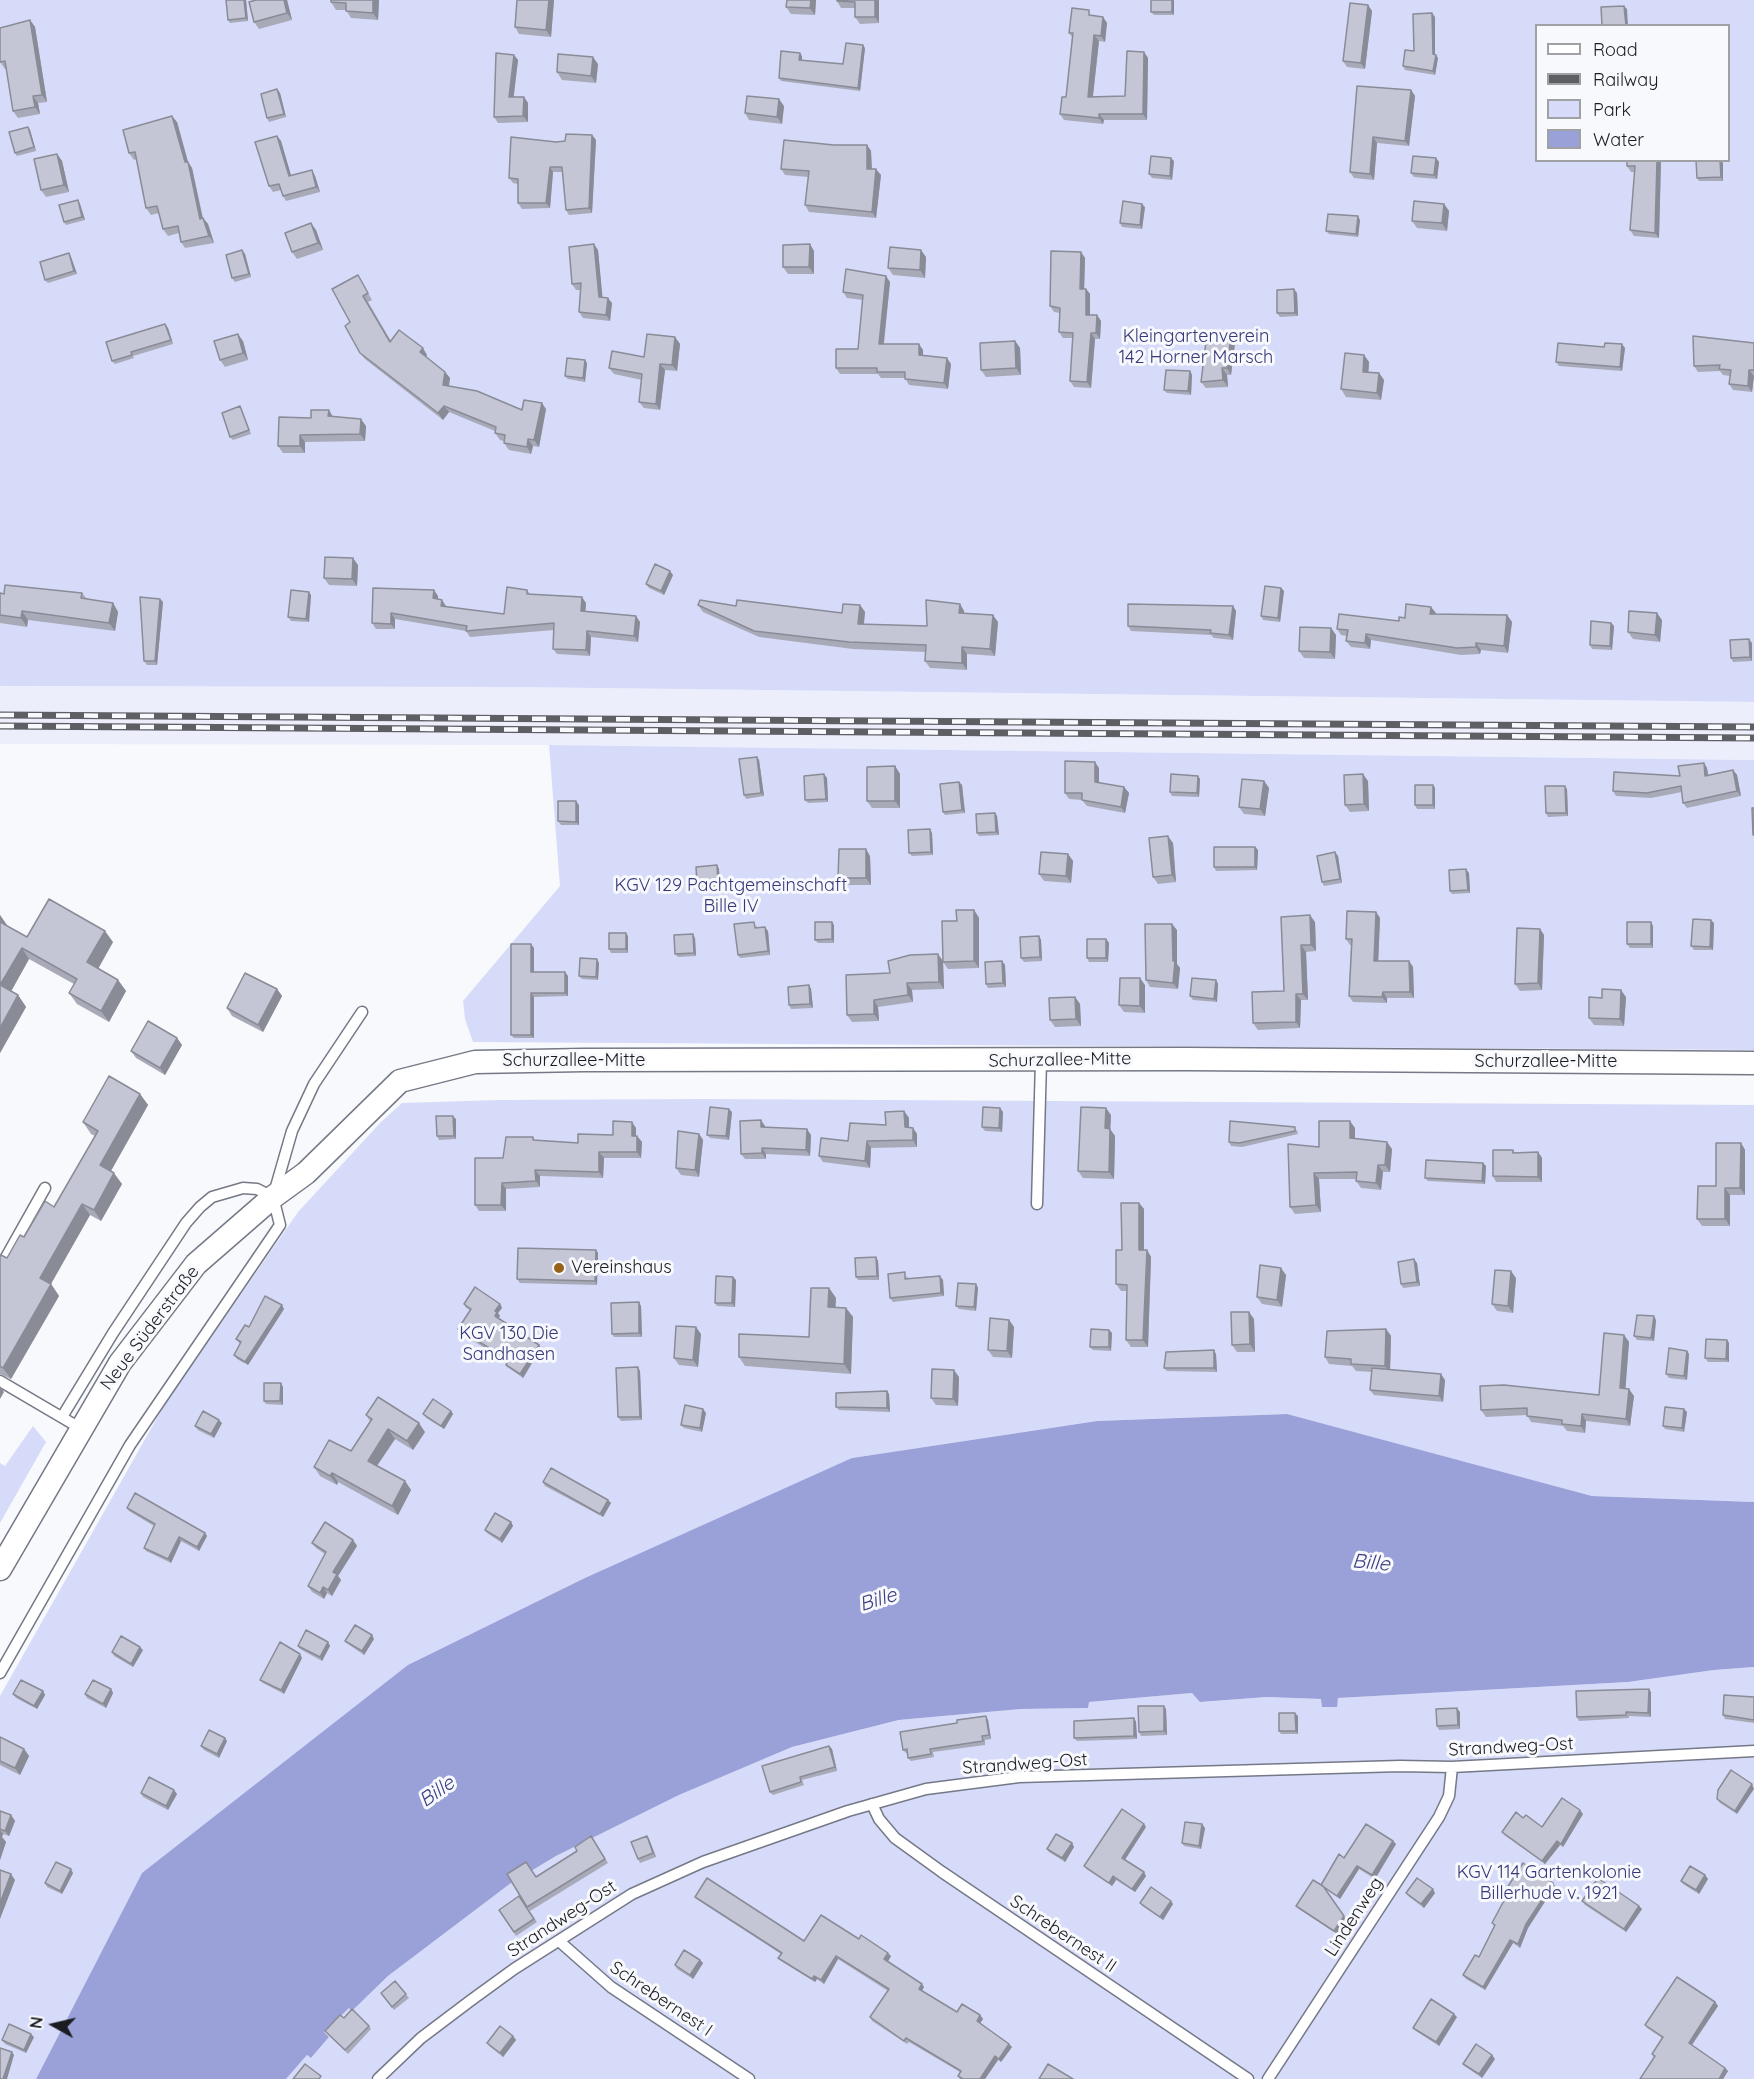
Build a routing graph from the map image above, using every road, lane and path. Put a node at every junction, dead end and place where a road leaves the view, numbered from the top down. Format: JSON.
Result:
{"nodes":[{"id":1,"x":362,"y":1012,"type":"dead end"},
{"id":2,"x":1041,"y":1061,"type":"junction"},
{"id":3,"x":1754,"y":1063,"type":"edge"},
{"id":4,"x":376,"y":1102,"type":"joint"},
{"id":5,"x":45,"y":1188,"type":"dead end"},
{"id":6,"x":273,"y":1197,"type":"junction"},
{"id":7,"x":1037,"y":1204,"type":"dead end"},
{"id":8,"x":0,"y":1268,"type":"edge"},
{"id":9,"x":0,"y":1381,"type":"edge"},
{"id":10,"x":71,"y":1423,"type":"junction"},
{"id":11,"x":0,"y":1569,"type":"edge"},
{"id":12,"x":0,"y":1673,"type":"edge"},
{"id":13,"x":1754,"y":1751,"type":"edge"},
{"id":14,"x":1452,"y":1767,"type":"junction"},
{"id":15,"x":872,"y":1804,"type":"junction"},
{"id":16,"x":559,"y":1941,"type":"junction"},
{"id":17,"x":378,"y":2079,"type":"edge"},
{"id":18,"x":750,"y":2079,"type":"edge"},
{"id":19,"x":1248,"y":2079,"type":"edge"},
{"id":20,"x":1268,"y":2079,"type":"edge"}],
"edges":[{"from":1,"to":6,"type":"lane"},
{"from":2,"to":3,"type":"street","name":"Schurzallee-Mitte"},
{"from":2,"to":4,"type":"street","name":"Schurzallee-Mitte"},
{"from":2,"to":7,"type":"lane"},
{"from":4,"to":6,"type":"street","name":"Neue Süderstraße"},
{"from":5,"to":8,"type":"lane"},
{"from":6,"to":10,"type":"street","name":"Neue Süderstraße"},
{"from":6,"to":10,"type":"lane"},
{"from":6,"to":12,"type":"lane"},
{"from":9,"to":10,"type":"lane"},
{"from":10,"to":11,"type":"street","name":"Neue Süderstraße"},
{"from":13,"to":14,"type":"lane","name":"Strandweg-Ost"},
{"from":14,"to":15,"type":"lane","name":"Strandweg-Ost"},
{"from":14,"to":20,"type":"lane","name":"Lindenweg"},
{"from":15,"to":16,"type":"lane","name":"Strandweg-Ost"},
{"from":15,"to":19,"type":"lane","name":"Schrebernest II"},
{"from":16,"to":17,"type":"lane","name":"Strandweg-Ost"},
{"from":16,"to":18,"type":"lane","name":"Schrebernest I"}]}
